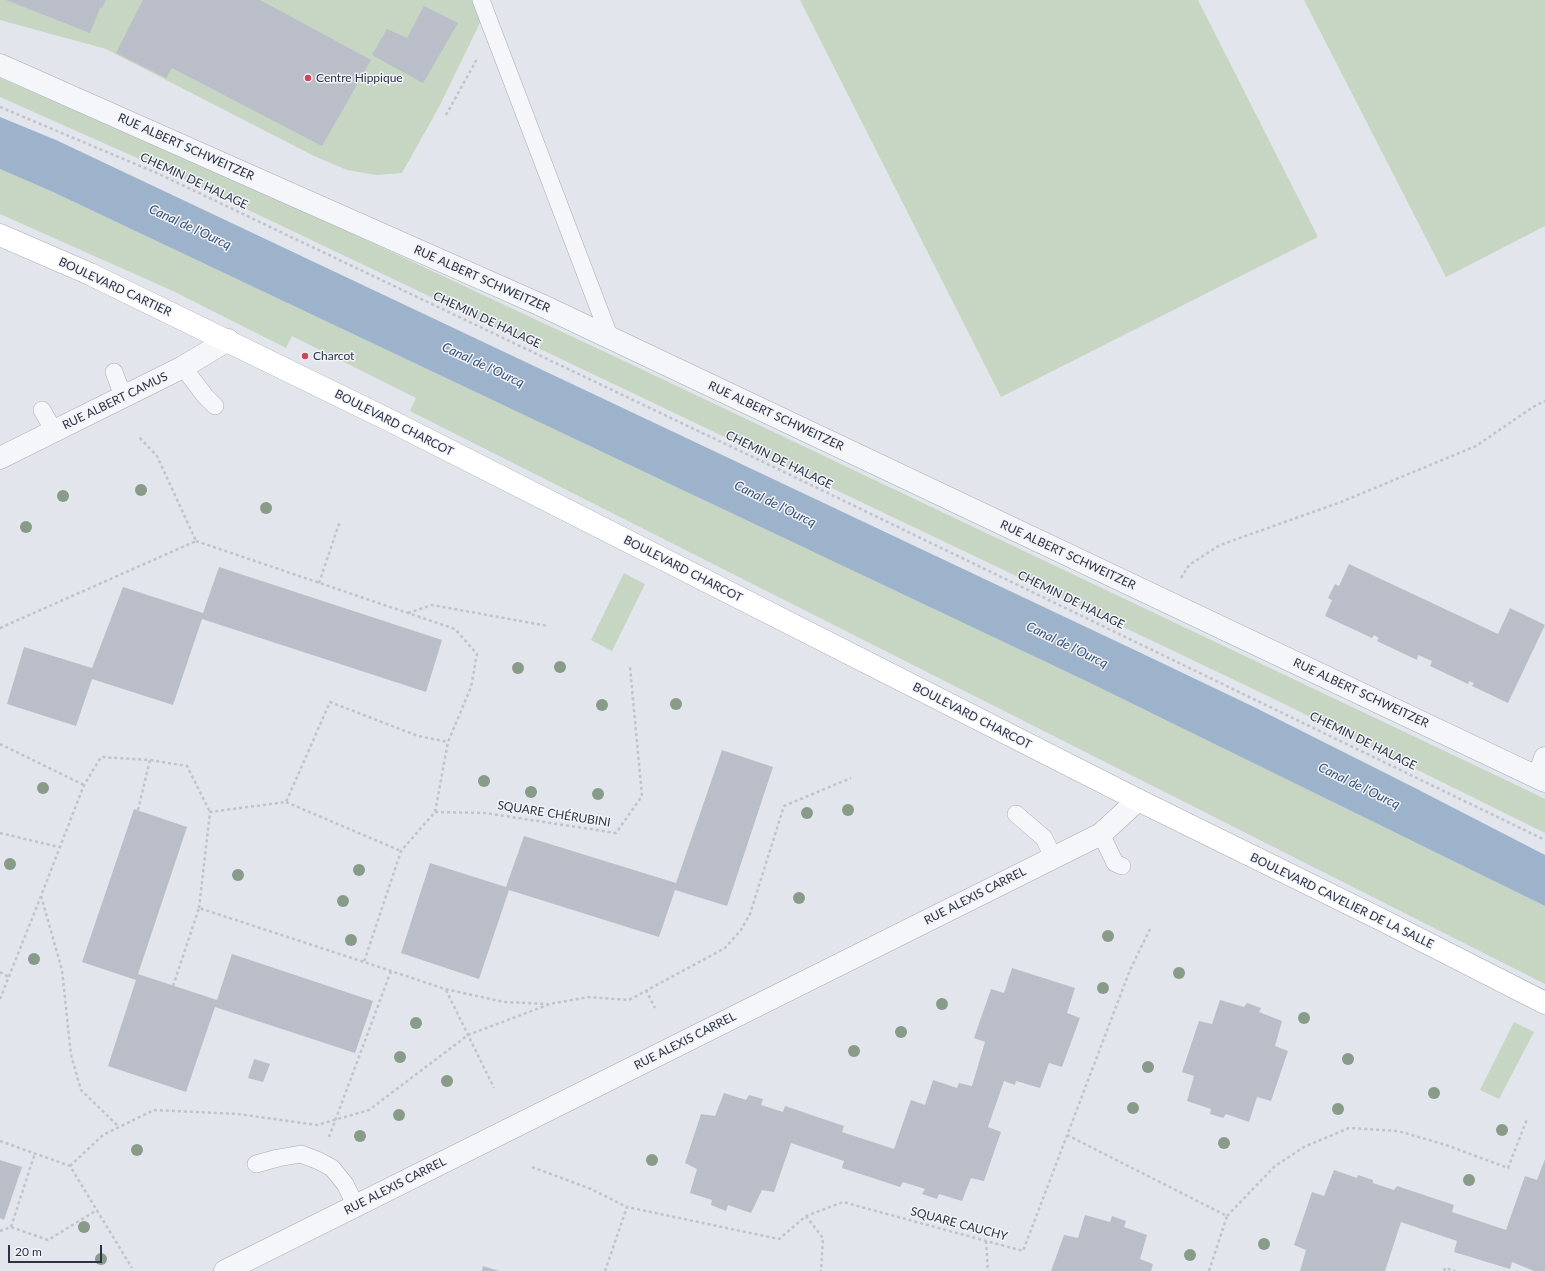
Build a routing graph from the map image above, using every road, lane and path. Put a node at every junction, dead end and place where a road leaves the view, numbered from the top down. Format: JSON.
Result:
{"nodes":[{"id":1,"x":481,"y":0,"type":"edge"},
{"id":2,"x":0,"y":65,"type":"edge"},
{"id":3,"x":0,"y":107,"type":"edge"},
{"id":4,"x":0,"y":234,"type":"edge"},
{"id":5,"x":610,"y":338,"type":"junction"},
{"id":6,"x":228,"y":340,"type":"junction"},
{"id":7,"x":183,"y":368,"type":"junction"},
{"id":8,"x":114,"y":372,"type":"dead end"},
{"id":9,"x":124,"y":396,"type":"junction"},
{"id":10,"x":1545,"y":401,"type":"edge"},
{"id":11,"x":215,"y":406,"type":"dead end"},
{"id":12,"x":42,"y":410,"type":"dead end"},
{"id":13,"x":54,"y":431,"type":"junction"},
{"id":14,"x":138,"y":436,"type":"dead end"},
{"id":15,"x":0,"y":458,"type":"edge"},
{"id":16,"x":340,"y":521,"type":"dead end"},
{"id":17,"x":196,"y":541,"type":"junction"},
{"id":18,"x":319,"y":583,"type":"junction"},
{"id":19,"x":1166,"y":601,"type":"junction"},
{"id":20,"x":408,"y":613,"type":"junction"},
{"id":21,"x":548,"y":626,"type":"dead end"},
{"id":22,"x":0,"y":628,"type":"edge"},
{"id":23,"x":630,"y":667,"type":"dead end"},
{"id":24,"x":448,"y":742,"type":"junction"},
{"id":25,"x":0,"y":744,"type":"edge"},
{"id":26,"x":150,"y":760,"type":"junction"},
{"id":27,"x":1543,"y":772,"type":"edge"},
{"id":28,"x":852,"y":778,"type":"dead end"},
{"id":29,"x":84,"y":785,"type":"junction"},
{"id":30,"x":1138,"y":800,"type":"junction"},
{"id":31,"x":286,"y":802,"type":"junction"},
{"id":32,"x":138,"y":810,"type":"dead end"},
{"id":33,"x":210,"y":812,"type":"junction"},
{"id":34,"x":435,"y":812,"type":"junction"},
{"id":35,"x":1016,"y":814,"type":"dead end"},
{"id":36,"x":0,"y":833,"type":"edge"},
{"id":37,"x":1101,"y":834,"type":"junction"},
{"id":38,"x":1545,"y":840,"type":"edge"},
{"id":39,"x":60,"y":847,"type":"junction"},
{"id":40,"x":401,"y":851,"type":"junction"},
{"id":41,"x":1053,"y":857,"type":"junction"},
{"id":42,"x":1122,"y":866,"type":"dead end"},
{"id":43,"x":42,"y":896,"type":"junction"},
{"id":44,"x":199,"y":908,"type":"junction"},
{"id":45,"x":1150,"y":929,"type":"dead end"},
{"id":46,"x":364,"y":962,"type":"junction"},
{"id":47,"x":391,"y":971,"type":"junction"},
{"id":48,"x":0,"y":972,"type":"edge"},
{"id":49,"x":9,"y":977,"type":"junction"},
{"id":50,"x":173,"y":986,"type":"dead end"},
{"id":51,"x":445,"y":989,"type":"junction"},
{"id":52,"x":646,"y":990,"type":"junction"},
{"id":53,"x":0,"y":999,"type":"edge"},
{"id":54,"x":1545,"y":1003,"type":"edge"},
{"id":55,"x":550,"y":1004,"type":"junction"},
{"id":56,"x":655,"y":1008,"type":"dead end"},
{"id":57,"x":468,"y":1035,"type":"junction"},
{"id":58,"x":494,"y":1088,"type":"dead end"},
{"id":59,"x":336,"y":1119,"type":"junction"},
{"id":60,"x":1527,"y":1119,"type":"dead end"},
{"id":61,"x":118,"y":1127,"type":"junction"},
{"id":62,"x":1067,"y":1136,"type":"junction"},
{"id":63,"x":0,"y":1141,"type":"edge"},
{"id":64,"x":328,"y":1141,"type":"dead end"},
{"id":65,"x":35,"y":1153,"type":"junction"},
{"id":66,"x":256,"y":1164,"type":"dead end"},
{"id":67,"x":70,"y":1166,"type":"junction"},
{"id":68,"x":532,"y":1167,"type":"dead end"},
{"id":69,"x":356,"y":1206,"type":"junction"},
{"id":70,"x":627,"y":1208,"type":"junction"},
{"id":71,"x":97,"y":1210,"type":"junction"},
{"id":72,"x":806,"y":1216,"type":"junction"},
{"id":73,"x":1227,"y":1216,"type":"junction"},
{"id":74,"x":11,"y":1227,"type":"junction"},
{"id":75,"x":0,"y":1231,"type":"edge"},
{"id":76,"x":986,"y":1241,"type":"junction"},
{"id":77,"x":132,"y":1268,"type":"dead end"},
{"id":78,"x":225,"y":1271,"type":"edge"},
{"id":79,"x":605,"y":1271,"type":"edge"},
{"id":80,"x":821,"y":1271,"type":"edge"},
{"id":81,"x":988,"y":1271,"type":"edge"},
{"id":82,"x":1209,"y":1271,"type":"edge"},
{"id":83,"x":1444,"y":1271,"type":"edge"},
{"id":84,"x":1455,"y":1271,"type":"edge"}],
"edges":[{"from":1,"to":5,"type":"lane"},
{"from":2,"to":5,"type":"street","name":"RUE ALBERT SCHWEITZER"},
{"from":3,"to":38,"type":"path","name":"CHEMIN DE HALAGE"},
{"from":4,"to":6,"type":"street","name":"BOULEVARD CARTIER"},
{"from":5,"to":19,"type":"street","name":"RUE ALBERT SCHWEITZER"},
{"from":6,"to":7,"type":"street","name":"RUE ALBERT CAMUS"},
{"from":6,"to":30,"type":"street","name":"BOULEVARD CHARCOT"},
{"from":7,"to":9,"type":"street","name":"RUE ALBERT CAMUS"},
{"from":7,"to":11,"type":"lane"},
{"from":8,"to":9,"type":"lane"},
{"from":9,"to":13,"type":"street","name":"RUE ALBERT CAMUS"},
{"from":10,"to":19,"type":"path"},
{"from":12,"to":13,"type":"lane"},
{"from":13,"to":15,"type":"street","name":"RUE ALBERT CAMUS"},
{"from":14,"to":17,"type":"path"},
{"from":16,"to":18,"type":"path"},
{"from":17,"to":18,"type":"path"},
{"from":17,"to":22,"type":"path"},
{"from":18,"to":20,"type":"path"},
{"from":19,"to":27,"type":"street","name":"RUE ALBERT SCHWEITZER"},
{"from":20,"to":21,"type":"path"},
{"from":20,"to":24,"type":"path"},
{"from":23,"to":34,"type":"path","name":"SQUARE CHÉRUBINI"},
{"from":24,"to":31,"type":"path"},
{"from":24,"to":34,"type":"path"},
{"from":25,"to":29,"type":"path"},
{"from":26,"to":29,"type":"path"},
{"from":26,"to":32,"type":"path"},
{"from":26,"to":33,"type":"path"},
{"from":28,"to":52,"type":"path"},
{"from":29,"to":39,"type":"path"},
{"from":30,"to":37,"type":"street","name":"RUE ALEXIS CARREL"},
{"from":30,"to":54,"type":"street","name":"BOULEVARD CAVELIER DE LA SALLE"},
{"from":31,"to":33,"type":"path"},
{"from":31,"to":40,"type":"path"},
{"from":33,"to":44,"type":"path"},
{"from":34,"to":40,"type":"path"},
{"from":35,"to":41,"type":"lane"},
{"from":36,"to":39,"type":"path"},
{"from":37,"to":41,"type":"street","name":"RUE ALEXIS CARREL"},
{"from":37,"to":42,"type":"lane"},
{"from":39,"to":43,"type":"path"},
{"from":40,"to":46,"type":"path"},
{"from":41,"to":69,"type":"street","name":"RUE ALEXIS CARREL"},
{"from":43,"to":49,"type":"path"},
{"from":43,"to":61,"type":"path"},
{"from":44,"to":46,"type":"path"},
{"from":44,"to":50,"type":"path"},
{"from":45,"to":62,"type":"path","name":"SQUARE CAUCHY"},
{"from":46,"to":47,"type":"path"},
{"from":47,"to":51,"type":"path"},
{"from":47,"to":59,"type":"path"},
{"from":48,"to":49,"type":"path"},
{"from":49,"to":53,"type":"path"},
{"from":51,"to":55,"type":"path"},
{"from":51,"to":57,"type":"path"},
{"from":52,"to":55,"type":"path"},
{"from":52,"to":56,"type":"path"},
{"from":55,"to":57,"type":"path"},
{"from":57,"to":58,"type":"path"},
{"from":57,"to":59,"type":"path"},
{"from":59,"to":61,"type":"path"},
{"from":59,"to":64,"type":"path"},
{"from":60,"to":73,"type":"path"},
{"from":61,"to":67,"type":"path"},
{"from":62,"to":73,"type":"path"},
{"from":62,"to":76,"type":"path","name":"SQUARE CAUCHY"},
{"from":63,"to":65,"type":"path"},
{"from":65,"to":67,"type":"path"},
{"from":65,"to":74,"type":"path"},
{"from":66,"to":69,"type":"lane"},
{"from":67,"to":71,"type":"path"},
{"from":68,"to":70,"type":"path"},
{"from":69,"to":78,"type":"street","name":"RUE ALEXIS CARREL"},
{"from":70,"to":72,"type":"path","name":"SQUARE CAUCHY"},
{"from":70,"to":79,"type":"path"},
{"from":71,"to":74,"type":"path"},
{"from":71,"to":77,"type":"path"},
{"from":72,"to":76,"type":"path","name":"SQUARE CAUCHY"},
{"from":72,"to":80,"type":"path"},
{"from":73,"to":82,"type":"path"},
{"from":74,"to":75,"type":"path"},
{"from":76,"to":81,"type":"path"},
{"from":83,"to":84,"type":"path"}]}
